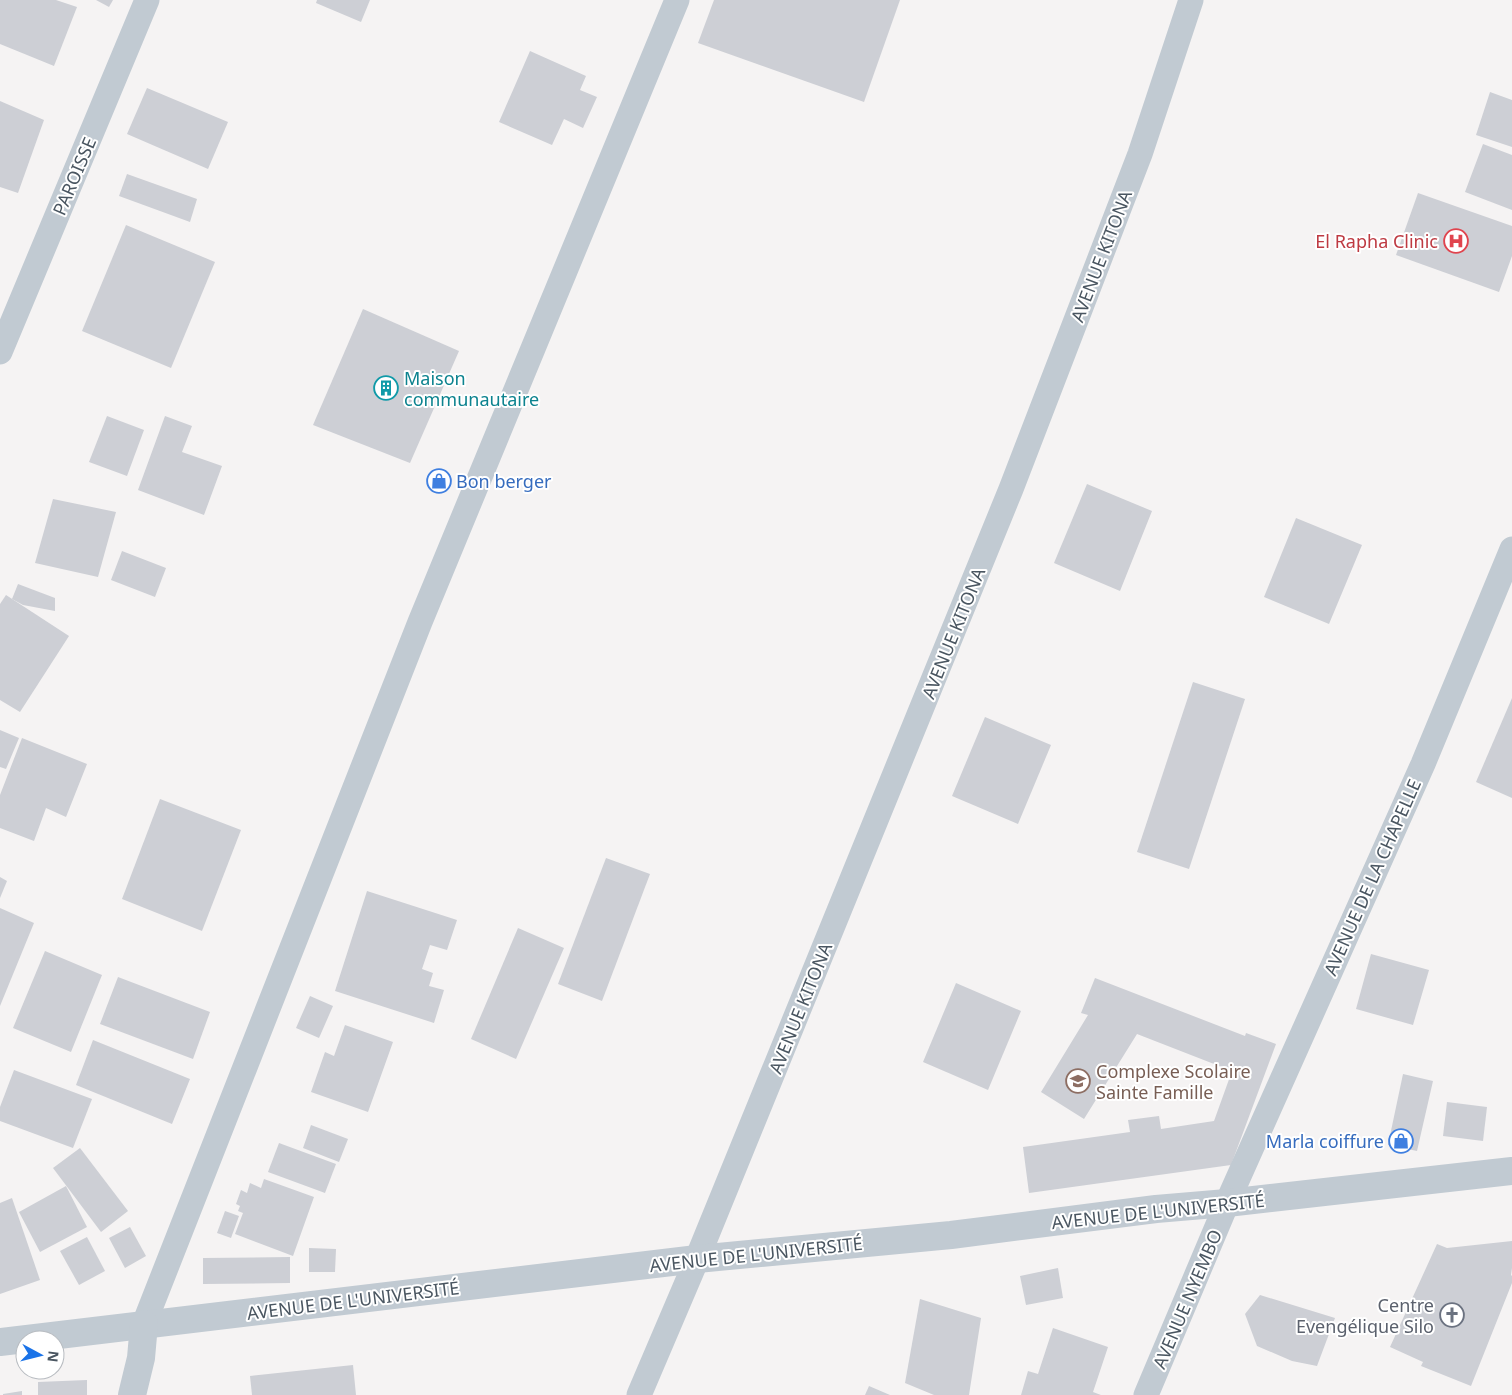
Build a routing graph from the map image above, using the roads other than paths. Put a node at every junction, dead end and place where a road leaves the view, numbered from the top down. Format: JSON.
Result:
{"nodes":[{"id":1,"x":147,"y":0,"type":"edge"},
{"id":2,"x":677,"y":0,"type":"edge"},
{"id":3,"x":1191,"y":0,"type":"edge"},
{"id":4,"x":0,"y":352,"type":"edge"},
{"id":5,"x":1512,"y":549,"type":"edge"},
{"id":6,"x":1512,"y":1171,"type":"edge"},
{"id":7,"x":1227,"y":1203,"type":"junction"},
{"id":8,"x":697,"y":1259,"type":"junction"},
{"id":9,"x":144,"y":1324,"type":"junction"},
{"id":10,"x":0,"y":1342,"type":"edge"},
{"id":11,"x":132,"y":1395,"type":"edge"},
{"id":12,"x":639,"y":1395,"type":"edge"},
{"id":13,"x":1146,"y":1395,"type":"edge"}],
"edges":[{"from":1,"to":4,"type":"street","name":"PAROISSE"},
{"from":2,"to":9,"type":"street"},
{"from":3,"to":8,"type":"street","name":"AVENUE KITONA"},
{"from":5,"to":7,"type":"street","name":"AVENUE DE LA CHAPELLE"},
{"from":6,"to":7,"type":"street","name":"AVENUE DE L'UNIVERSITÉ"},
{"from":7,"to":8,"type":"street","name":"AVENUE DE L'UNIVERSITÉ"},
{"from":7,"to":13,"type":"street","name":"AVENUE NYEMBO"},
{"from":8,"to":9,"type":"street","name":"AVENUE DE L'UNIVERSITÉ"},
{"from":8,"to":12,"type":"street","name":"AVENUE KITONA"},
{"from":9,"to":10,"type":"street","name":"AVENUE DE L'UNIVERSITÉ"},
{"from":9,"to":11,"type":"street"}]}
